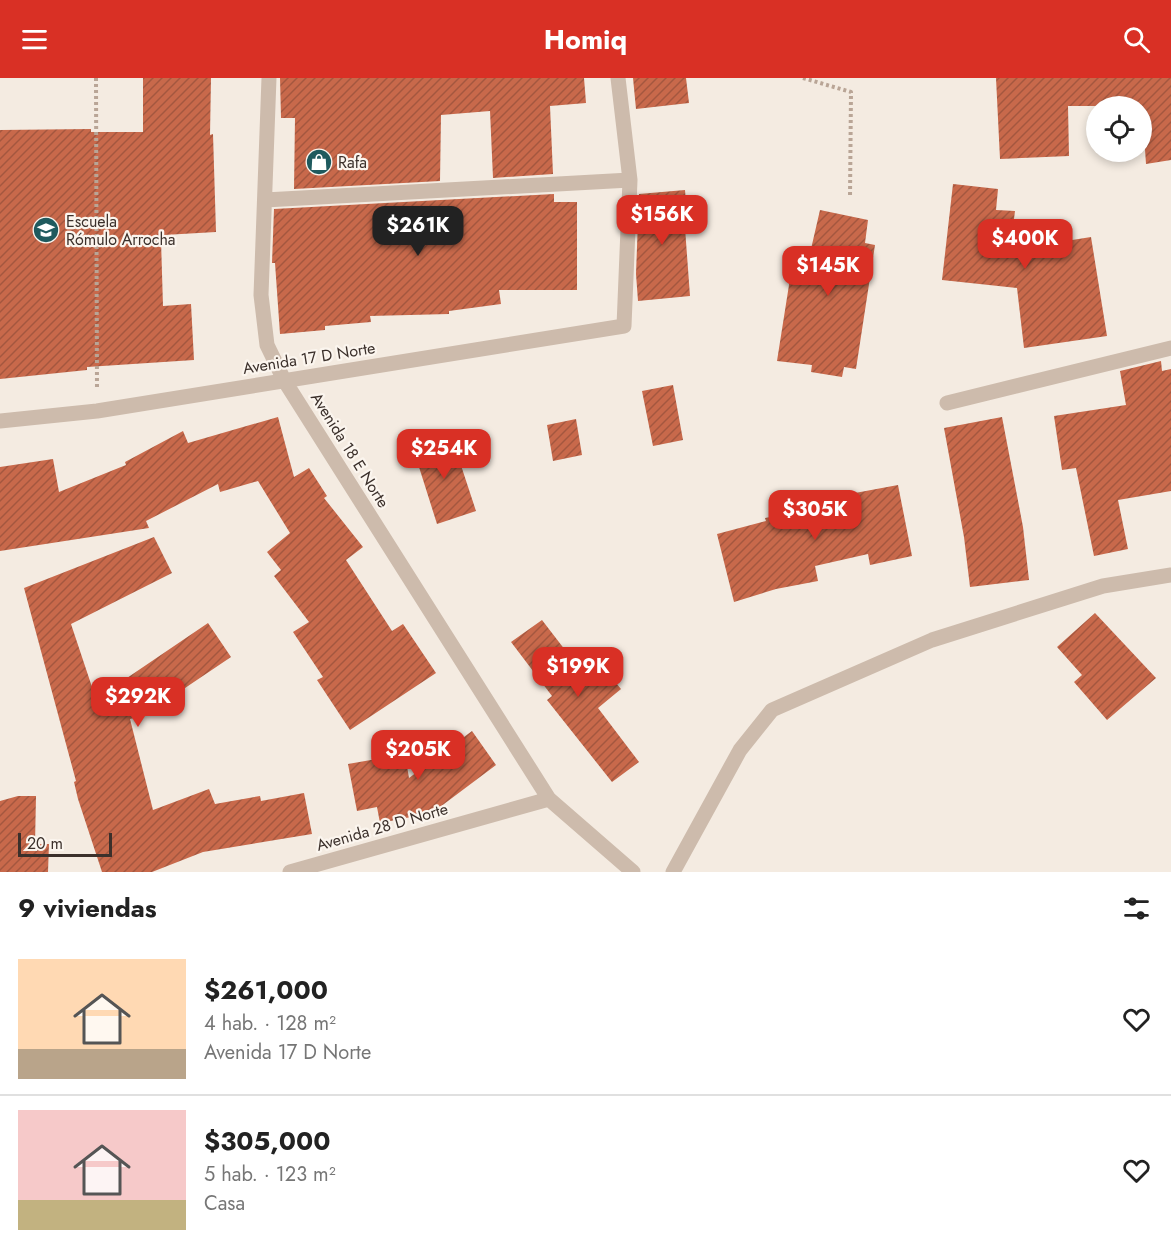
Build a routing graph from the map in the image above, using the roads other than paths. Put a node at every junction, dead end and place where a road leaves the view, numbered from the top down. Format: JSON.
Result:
{"nodes":[{"id":1,"x":269,"y":78,"type":"edge"},
{"id":2,"x":618,"y":78,"type":"edge"},
{"id":3,"x":630,"y":180,"type":"junction"},
{"id":4,"x":265,"y":200,"type":"junction"},
{"id":5,"x":1171,"y":348,"type":"edge"},
{"id":6,"x":284,"y":380,"type":"junction"},
{"id":7,"x":946,"y":403,"type":"dead end"},
{"id":8,"x":0,"y":420,"type":"edge"},
{"id":9,"x":1171,"y":575,"type":"edge"},
{"id":10,"x":549,"y":799,"type":"junction"},
{"id":11,"x":290,"y":872,"type":"edge"},
{"id":12,"x":633,"y":872,"type":"edge"},
{"id":13,"x":673,"y":872,"type":"edge"}],
"edges":[{"from":1,"to":4,"type":"street","name":"Avenida 18 E Norte"},
{"from":2,"to":3,"type":"street"},
{"from":3,"to":4,"type":"street"},
{"from":3,"to":6,"type":"street","name":"Avenida 17 D Norte"},
{"from":4,"to":6,"type":"street","name":"Avenida 18 E Norte"},
{"from":5,"to":7,"type":"street"},
{"from":6,"to":8,"type":"street","name":"Avenida 17 D Norte"},
{"from":6,"to":10,"type":"street","name":"Avenida 18 E Norte"},
{"from":9,"to":13,"type":"street"},
{"from":10,"to":11,"type":"street","name":"Avenida 28 D Norte"},
{"from":10,"to":12,"type":"street"}]}
